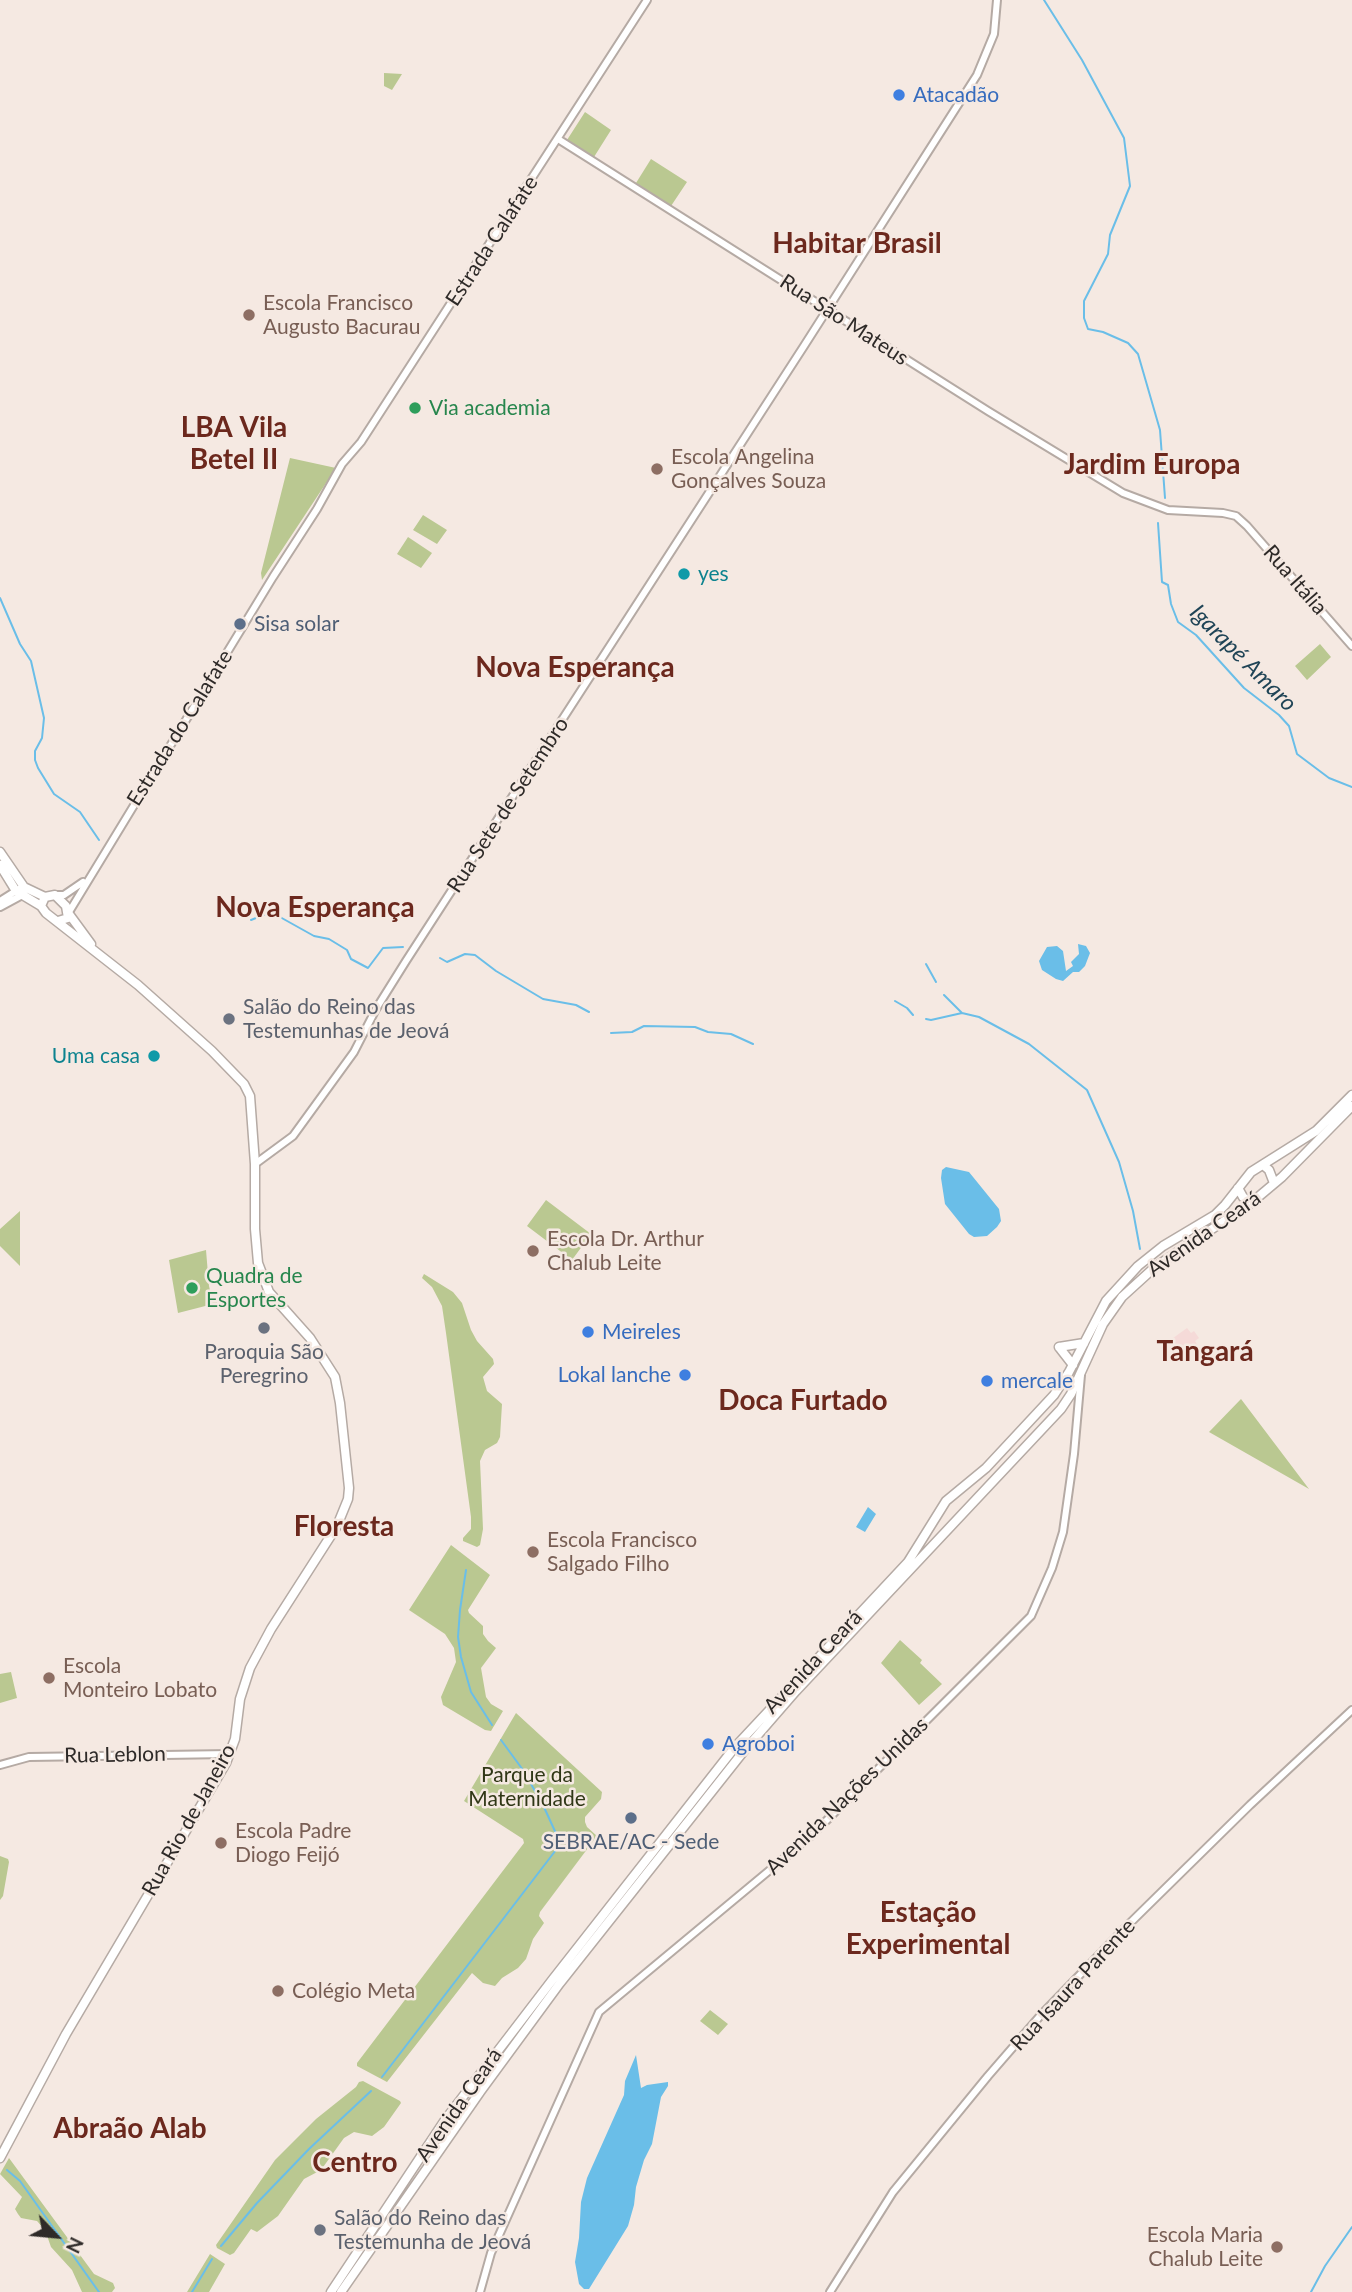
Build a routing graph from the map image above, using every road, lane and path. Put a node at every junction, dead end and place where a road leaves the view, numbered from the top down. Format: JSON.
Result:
{"nodes":[{"id":1,"x":646,"y":0,"type":"edge"},
{"id":2,"x":652,"y":0,"type":"edge"},
{"id":3,"x":997,"y":0,"type":"edge"},
{"id":4,"x":642,"y":10,"type":"junction"},
{"id":5,"x":558,"y":139,"type":"junction"},
{"id":6,"x":827,"y":310,"type":"junction"},
{"id":7,"x":1236,"y":516,"type":"joint"},
{"id":8,"x":273,"y":577,"type":"joint"},
{"id":9,"x":1352,"y":646,"type":"edge"},
{"id":10,"x":0,"y":852,"type":"edge"},
{"id":11,"x":0,"y":864,"type":"edge"},
{"id":12,"x":87,"y":879,"type":"junction"},
{"id":13,"x":23,"y":891,"type":"junction"},
{"id":14,"x":55,"y":895,"type":"junction"},
{"id":15,"x":0,"y":901,"type":"edge"},
{"id":16,"x":43,"y":902,"type":"junction"},
{"id":17,"x":0,"y":907,"type":"edge"},
{"id":18,"x":69,"y":913,"type":"junction"},
{"id":19,"x":58,"y":921,"type":"junction"},
{"id":20,"x":100,"y":954,"type":"junction"},
{"id":21,"x":1352,"y":1094,"type":"edge"},
{"id":22,"x":1352,"y":1106,"type":"edge"},
{"id":23,"x":255,"y":1164,"type":"junction"},
{"id":24,"x":1263,"y":1165,"type":"junction"},
{"id":25,"x":1274,"y":1183,"type":"junction"},
{"id":26,"x":1238,"y":1188,"type":"junction"},
{"id":27,"x":1251,"y":1203,"type":"junction"},
{"id":28,"x":1084,"y":1343,"type":"junction"},
{"id":29,"x":1077,"y":1356,"type":"junction"},
{"id":30,"x":1073,"y":1366,"type":"junction"},
{"id":31,"x":1081,"y":1373,"type":"junction"},
{"id":32,"x":969,"y":1482,"type":"junction"},
{"id":33,"x":972,"y":1504,"type":"junction"},
{"id":34,"x":941,"y":1509,"type":"junction"},
{"id":35,"x":956,"y":1520,"type":"junction"},
{"id":36,"x":1352,"y":1710,"type":"edge"},
{"id":37,"x":230,"y":1754,"type":"junction"},
{"id":38,"x":0,"y":1765,"type":"edge"},
{"id":39,"x":504,"y":2042,"type":"junction"},
{"id":40,"x":503,"y":2060,"type":"junction"},
{"id":41,"x":482,"y":2070,"type":"junction"},
{"id":42,"x":480,"y":2092,"type":"junction"},
{"id":43,"x":0,"y":2158,"type":"edge"},
{"id":44,"x":331,"y":2292,"type":"edge"},
{"id":45,"x":341,"y":2292,"type":"edge"},
{"id":46,"x":480,"y":2292,"type":"edge"},
{"id":47,"x":830,"y":2292,"type":"edge"}],
"edges":[{"from":1,"to":4,"type":"street","name":"Estrada Calafate"},
{"from":2,"to":4,"type":"street","name":"Estrada Calafate"},
{"from":3,"to":6,"type":"street","name":"Rua Sete de Setembro"},
{"from":4,"to":5,"type":"street","name":"Estrada Calafate"},
{"from":5,"to":6,"type":"street","name":"Rua São Mateus"},
{"from":5,"to":8,"type":"street","name":"Estrada Calafate"},
{"from":6,"to":7,"type":"street","name":"Rua São Mateus"},
{"from":6,"to":23,"type":"street","name":"Rua Sete de Setembro"},
{"from":7,"to":9,"type":"street","name":"Rua Itália"},
{"from":8,"to":12,"type":"street","name":"Estrada do Calafate"},
{"from":10,"to":13,"type":"main road"},
{"from":11,"to":13,"type":"main road"},
{"from":12,"to":14,"type":"street"},
{"from":12,"to":18,"type":"street","name":"Estrada do Calafate"},
{"from":13,"to":15,"type":"street"},
{"from":13,"to":16,"type":"main road"},
{"from":13,"to":17,"type":"street"},
{"from":14,"to":16,"type":"main road"},
{"from":14,"to":18,"type":"main road"},
{"from":16,"to":19,"type":"main road"},
{"from":18,"to":19,"type":"main road"},
{"from":18,"to":20,"type":"main road"},
{"from":19,"to":20,"type":"main road"},
{"from":20,"to":23,"type":"main road","name":"Rua Rio de Janeiro"},
{"from":21,"to":24,"type":"main road","name":"Avenida Ceará"},
{"from":22,"to":25,"type":"main road","name":"Avenida Ceará"},
{"from":23,"to":37,"type":"main road","name":"Rua Rio de Janeiro"},
{"from":24,"to":25,"type":"main road"},
{"from":24,"to":26,"type":"main road","name":"Avenida Ceará"},
{"from":25,"to":27,"type":"main road","name":"Avenida Ceará"},
{"from":26,"to":27,"type":"main road"},
{"from":26,"to":28,"type":"main road","name":"Avenida Ceará"},
{"from":27,"to":31,"type":"main road","name":"Avenida Ceará"},
{"from":28,"to":29,"type":"main road","name":"Avenida Ceará"},
{"from":28,"to":30,"type":"main road"},
{"from":29,"to":30,"type":"main road","name":"Avenida Ceará"},
{"from":29,"to":31,"type":"main road"},
{"from":30,"to":32,"type":"main road","name":"Avenida Ceará"},
{"from":31,"to":33,"type":"main road","name":"Avenida Ceará"},
{"from":31,"to":46,"type":"street","name":"Avenida Nações Unidas"},
{"from":32,"to":33,"type":"main road"},
{"from":32,"to":34,"type":"main road","name":"Avenida Ceará"},
{"from":33,"to":35,"type":"main road","name":"Avenida Ceará"},
{"from":34,"to":35,"type":"main road"},
{"from":34,"to":39,"type":"main road","name":"Avenida Ceará"},
{"from":35,"to":40,"type":"main road","name":"Avenida Ceará"},
{"from":36,"to":47,"type":"street","name":"Rua Isaura Parente"},
{"from":37,"to":38,"type":"street","name":"Rua Leblon"},
{"from":37,"to":43,"type":"main road","name":"Rua Rio de Janeiro"},
{"from":39,"to":40,"type":"main road"},
{"from":39,"to":41,"type":"main road","name":"Avenida Ceará"},
{"from":40,"to":42,"type":"main road","name":"Avenida Ceará"},
{"from":41,"to":42,"type":"main road"},
{"from":41,"to":44,"type":"main road","name":"Avenida Ceará"},
{"from":42,"to":45,"type":"main road","name":"Avenida Ceará"}]}
